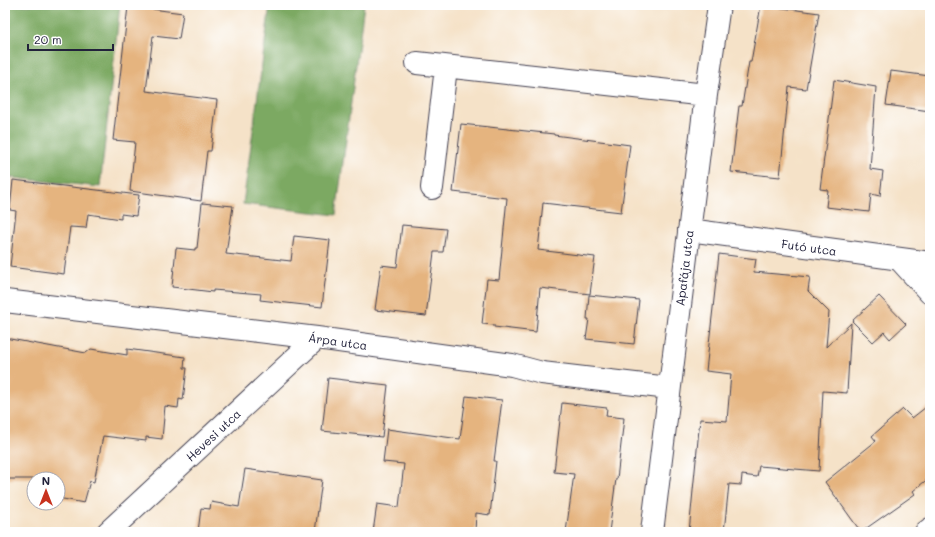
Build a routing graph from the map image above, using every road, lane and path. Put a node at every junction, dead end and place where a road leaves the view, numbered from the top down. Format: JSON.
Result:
{"nodes":[{"id":1,"x":719,"y":5,"type":"edge"},
{"id":2,"x":417,"y":63,"type":"dead end"},
{"id":3,"x":446,"y":67,"type":"junction"},
{"id":4,"x":706,"y":95,"type":"junction"},
{"id":5,"x":432,"y":188,"type":"dead end"},
{"id":6,"x":689,"y":230,"type":"junction"},
{"id":7,"x":900,"y":260,"type":"junction"},
{"id":8,"x":930,"y":263,"type":"edge"},
{"id":9,"x":930,"y":293,"type":"edge"},
{"id":10,"x":5,"y":302,"type":"edge"},
{"id":11,"x":317,"y":338,"type":"junction"},
{"id":12,"x":669,"y":388,"type":"junction"},
{"id":13,"x":930,"y":529,"type":"edge"},
{"id":14,"x":108,"y":532,"type":"edge"},
{"id":15,"x":652,"y":532,"type":"edge"},
{"id":16,"x":926,"y":532,"type":"edge"}],
"edges":[{"from":1,"to":4,"type":"street","name":"Apafája utca"},
{"from":2,"to":3,"type":"street"},
{"from":3,"to":4,"type":"street"},
{"from":3,"to":5,"type":"street"},
{"from":4,"to":6,"type":"street","name":"Apafája utca"},
{"from":6,"to":7,"type":"street","name":"Futó utca"},
{"from":6,"to":12,"type":"street","name":"Apafája utca"},
{"from":7,"to":8,"type":"street","name":"Futó utca"},
{"from":7,"to":9,"type":"street"},
{"from":10,"to":11,"type":"street","name":"Árpa utca"},
{"from":11,"to":12,"type":"street","name":"Árpa utca"},
{"from":11,"to":14,"type":"street","name":"Hevesi utca"},
{"from":12,"to":15,"type":"street","name":"Apafája utca"},
{"from":13,"to":16,"type":"street"}]}
